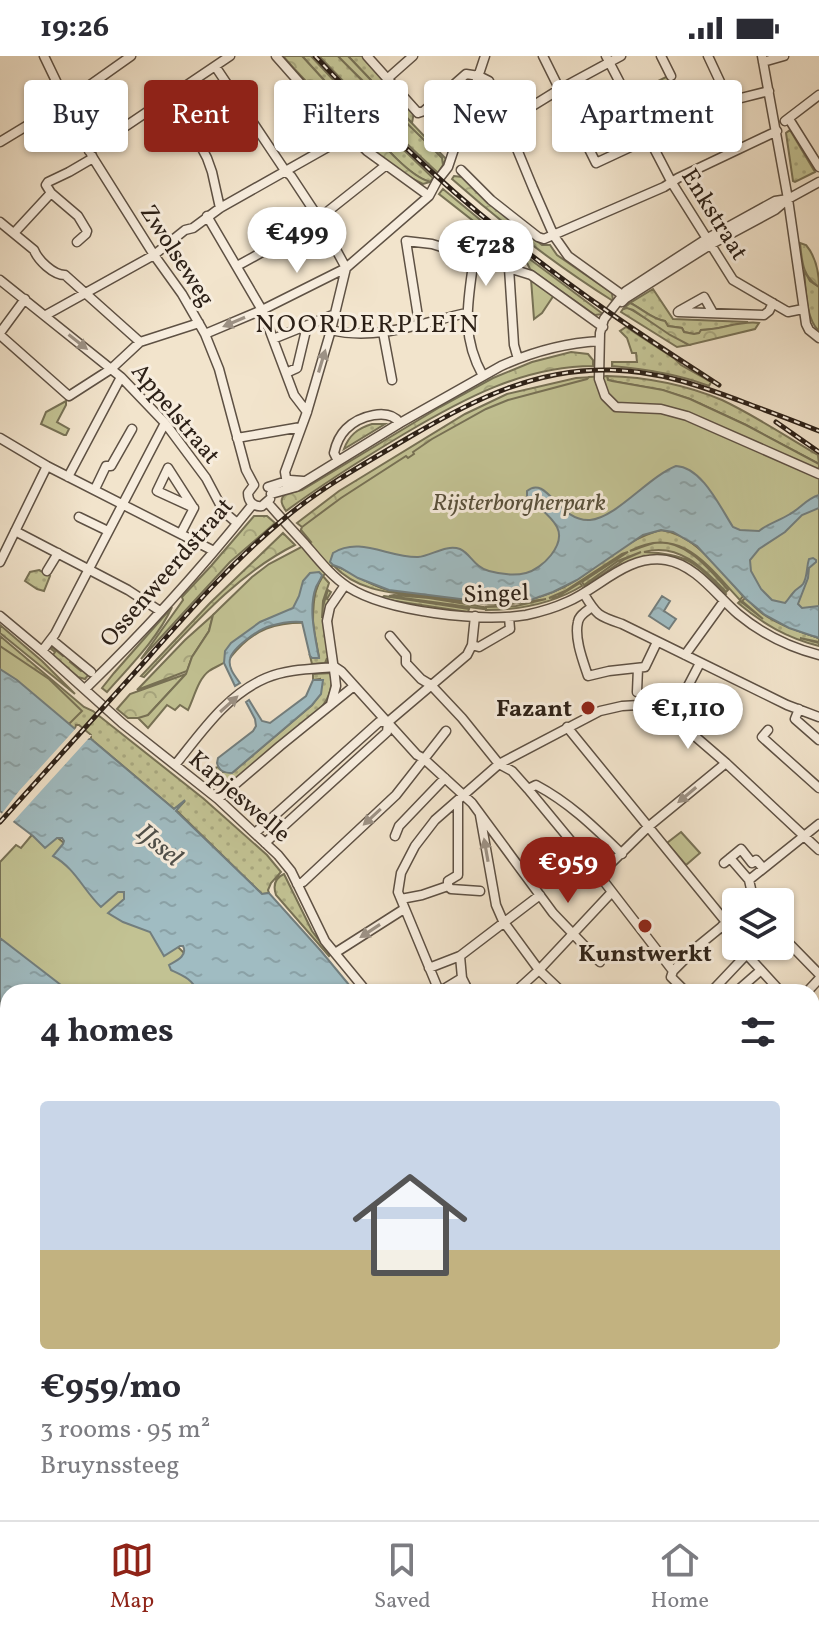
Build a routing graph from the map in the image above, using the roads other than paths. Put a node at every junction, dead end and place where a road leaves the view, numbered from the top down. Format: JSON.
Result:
{"nodes":[{"id":1,"x":44,"y":56,"type":"edge"},
{"id":2,"x":131,"y":56,"type":"edge"},
{"id":3,"x":230,"y":56,"type":"edge"},
{"id":4,"x":276,"y":56,"type":"edge"},
{"id":5,"x":367,"y":56,"type":"edge"},
{"id":6,"x":413,"y":56,"type":"edge"},
{"id":7,"x":485,"y":56,"type":"edge"},
{"id":8,"x":543,"y":56,"type":"edge"},
{"id":9,"x":621,"y":56,"type":"edge"},
{"id":10,"x":661,"y":56,"type":"edge"},
{"id":11,"x":708,"y":56,"type":"edge"},
{"id":12,"x":784,"y":56,"type":"edge"},
{"id":13,"x":608,"y":59,"type":"edge"},
{"id":14,"x":763,"y":59,"type":"edge"},
{"id":15,"x":215,"y":66,"type":"junction"},
{"id":16,"x":479,"y":76,"type":"junction"},
{"id":17,"x":671,"y":76,"type":"dead end"},
{"id":18,"x":387,"y":79,"type":"junction"},
{"id":19,"x":55,"y":80,"type":"edge"},
{"id":20,"x":97,"y":80,"type":"edge"},
{"id":21,"x":195,"y":80,"type":"edge"},
{"id":22,"x":297,"y":80,"type":"edge"},
{"id":23,"x":485,"y":80,"type":"edge"},
{"id":24,"x":555,"y":80,"type":"edge"},
{"id":25,"x":574,"y":80,"type":"edge"},
{"id":26,"x":619,"y":80,"type":"edge"},
{"id":27,"x":719,"y":80,"type":"edge"},
{"id":28,"x":769,"y":91,"type":"junction"},
{"id":29,"x":819,"y":95,"type":"edge"},
{"id":30,"x":742,"y":98,"type":"edge"},
{"id":31,"x":144,"y":116,"type":"edge"},
{"id":32,"x":789,"y":119,"type":"junction"},
{"id":33,"x":24,"y":126,"type":"edge"},
{"id":34,"x":777,"y":128,"type":"junction"},
{"id":35,"x":2,"y":138,"type":"edge"},
{"id":36,"x":204,"y":152,"type":"edge"},
{"id":37,"x":320,"y":152,"type":"edge"},
{"id":38,"x":368,"y":152,"type":"edge"},
{"id":39,"x":518,"y":152,"type":"edge"},
{"id":40,"x":591,"y":152,"type":"edge"},
{"id":41,"x":621,"y":152,"type":"edge"},
{"id":42,"x":655,"y":152,"type":"edge"},
{"id":43,"x":91,"y":154,"type":"junction"},
{"id":44,"x":385,"y":166,"type":"junction"},
{"id":45,"x":819,"y":167,"type":"edge"},
{"id":46,"x":461,"y":170,"type":"dead end"},
{"id":47,"x":286,"y":172,"type":"junction"},
{"id":48,"x":671,"y":181,"type":"junction"},
{"id":49,"x":819,"y":182,"type":"edge"},
{"id":50,"x":51,"y":193,"type":"junction"},
{"id":51,"x":430,"y":193,"type":"junction"},
{"id":52,"x":788,"y":199,"type":"junction"},
{"id":53,"x":220,"y":208,"type":"junction"},
{"id":54,"x":207,"y":216,"type":"junction"},
{"id":55,"x":320,"y":220,"type":"junction"},
{"id":56,"x":0,"y":222,"type":"edge"},
{"id":57,"x":14,"y":233,"type":"junction"},
{"id":58,"x":554,"y":236,"type":"junction"},
{"id":59,"x":77,"y":242,"type":"dead end"},
{"id":60,"x":708,"y":242,"type":"junction"},
{"id":61,"x":154,"y":255,"type":"junction"},
{"id":62,"x":474,"y":258,"type":"junction"},
{"id":63,"x":237,"y":266,"type":"junction"},
{"id":64,"x":346,"y":268,"type":"junction"},
{"id":65,"x":509,"y":268,"type":"junction"},
{"id":66,"x":0,"y":280,"type":"edge"},
{"id":67,"x":86,"y":293,"type":"junction"},
{"id":68,"x":624,"y":296,"type":"junction"},
{"id":69,"x":25,"y":299,"type":"junction"},
{"id":70,"x":773,"y":303,"type":"junction"},
{"id":71,"x":803,"y":309,"type":"junction"},
{"id":72,"x":262,"y":310,"type":"junction"},
{"id":73,"x":466,"y":313,"type":"junction"},
{"id":74,"x":713,"y":313,"type":"dead end"},
{"id":75,"x":335,"y":314,"type":"junction"},
{"id":76,"x":46,"y":315,"type":"junction"},
{"id":77,"x":199,"y":323,"type":"junction"},
{"id":78,"x":419,"y":323,"type":"junction"},
{"id":79,"x":307,"y":326,"type":"junction"},
{"id":80,"x":603,"y":327,"type":"junction"},
{"id":81,"x":331,"y":330,"type":"junction"},
{"id":82,"x":383,"y":332,"type":"junction"},
{"id":83,"x":0,"y":334,"type":"edge"},
{"id":84,"x":205,"y":334,"type":"junction"},
{"id":85,"x":819,"y":338,"type":"edge"},
{"id":86,"x":273,"y":339,"type":"junction"},
{"id":87,"x":140,"y":342,"type":"junction"},
{"id":88,"x":599,"y":344,"type":"junction"},
{"id":89,"x":518,"y":359,"type":"junction"},
{"id":90,"x":111,"y":369,"type":"junction"},
{"id":91,"x":286,"y":373,"type":"junction"},
{"id":92,"x":483,"y":376,"type":"junction"},
{"id":93,"x":121,"y":377,"type":"junction"},
{"id":94,"x":392,"y":380,"type":"dead end"},
{"id":95,"x":314,"y":389,"type":"junction"},
{"id":96,"x":294,"y":395,"type":"junction"},
{"id":97,"x":307,"y":412,"type":"junction"},
{"id":98,"x":165,"y":423,"type":"junction"},
{"id":99,"x":400,"y":423,"type":"junction"},
{"id":100,"x":301,"y":427,"type":"junction"},
{"id":101,"x":132,"y":429,"type":"dead end"},
{"id":102,"x":0,"y":438,"type":"edge"},
{"id":103,"x":237,"y":438,"type":"junction"},
{"id":104,"x":338,"y":461,"type":"junction"},
{"id":105,"x":47,"y":466,"type":"junction"},
{"id":106,"x":819,"y":474,"type":"edge"},
{"id":107,"x":68,"y":477,"type":"junction"},
{"id":108,"x":254,"y":485,"type":"junction"},
{"id":109,"x":287,"y":485,"type":"junction"},
{"id":110,"x":95,"y":489,"type":"junction"},
{"id":111,"x":269,"y":495,"type":"junction"},
{"id":112,"x":123,"y":503,"type":"junction"},
{"id":113,"x":253,"y":504,"type":"junction"},
{"id":114,"x":194,"y":508,"type":"junction"},
{"id":115,"x":79,"y":517,"type":"dead end"},
{"id":116,"x":237,"y":523,"type":"junction"},
{"id":117,"x":15,"y":531,"type":"junction"},
{"id":118,"x":108,"y":531,"type":"junction"},
{"id":119,"x":181,"y":533,"type":"junction"},
{"id":120,"x":214,"y":551,"type":"junction"},
{"id":121,"x":58,"y":553,"type":"junction"},
{"id":122,"x":0,"y":562,"type":"edge"},
{"id":123,"x":89,"y":569,"type":"junction"},
{"id":124,"x":47,"y":571,"type":"dead end"},
{"id":125,"x":345,"y":585,"type":"junction"},
{"id":126,"x":584,"y":594,"type":"junction"},
{"id":127,"x":724,"y":601,"type":"junction"},
{"id":128,"x":592,"y":607,"type":"junction"},
{"id":129,"x":160,"y":611,"type":"junction"},
{"id":130,"x":0,"y":616,"type":"edge"},
{"id":131,"x":475,"y":616,"type":"junction"},
{"id":132,"x":509,"y":617,"type":"junction"},
{"id":133,"x":390,"y":636,"type":"dead end"},
{"id":134,"x":52,"y":640,"type":"junction"},
{"id":135,"x":657,"y":642,"type":"junction"},
{"id":136,"x":472,"y":645,"type":"junction"},
{"id":137,"x":42,"y":651,"type":"junction"},
{"id":138,"x":685,"y":655,"type":"junction"},
{"id":139,"x":819,"y":655,"type":"edge"},
{"id":140,"x":700,"y":663,"type":"junction"},
{"id":141,"x":335,"y":667,"type":"junction"},
{"id":142,"x":638,"y":668,"type":"junction"},
{"id":143,"x":91,"y":672,"type":"dead end"},
{"id":144,"x":431,"y":685,"type":"junction"},
{"id":145,"x":354,"y":686,"type":"junction"},
{"id":146,"x":87,"y":691,"type":"junction"},
{"id":147,"x":637,"y":692,"type":"dead end"},
{"id":148,"x":331,"y":705,"type":"junction"},
{"id":149,"x":799,"y":709,"type":"junction"},
{"id":150,"x":668,"y":717,"type":"junction"},
{"id":151,"x":819,"y":717,"type":"edge"},
{"id":152,"x":388,"y":722,"type":"junction"},
{"id":153,"x":567,"y":727,"type":"junction"},
{"id":154,"x":768,"y":730,"type":"dead end"},
{"id":155,"x":446,"y":731,"type":"dead end"},
{"id":156,"x":819,"y":740,"type":"edge"},
{"id":157,"x":423,"y":758,"type":"junction"},
{"id":158,"x":726,"y":763,"type":"junction"},
{"id":159,"x":176,"y":764,"type":"junction"},
{"id":160,"x":499,"y":764,"type":"junction"},
{"id":161,"x":445,"y":778,"type":"junction"},
{"id":162,"x":532,"y":787,"type":"junction"},
{"id":163,"x":819,"y":788,"type":"edge"},
{"id":164,"x":460,"y":797,"type":"junction"},
{"id":165,"x":219,"y":798,"type":"junction"},
{"id":166,"x":480,"y":814,"type":"junction"},
{"id":167,"x":819,"y":824,"type":"edge"},
{"id":168,"x":648,"y":827,"type":"junction"},
{"id":169,"x":255,"y":833,"type":"junction"},
{"id":170,"x":395,"y":836,"type":"dead end"},
{"id":171,"x":804,"y":836,"type":"junction"},
{"id":172,"x":265,"y":843,"type":"junction"},
{"id":173,"x":819,"y":850,"type":"edge"},
{"id":174,"x":622,"y":854,"type":"junction"},
{"id":175,"x":763,"y":868,"type":"junction"},
{"id":176,"x":599,"y":875,"type":"junction"},
{"id":177,"x":749,"y":880,"type":"junction"},
{"id":178,"x":297,"y":884,"type":"junction"},
{"id":179,"x":448,"y":886,"type":"junction"},
{"id":180,"x":751,"y":888,"type":"edge"},
{"id":181,"x":480,"y":891,"type":"dead end"},
{"id":182,"x":612,"y":892,"type":"junction"},
{"id":183,"x":540,"y":895,"type":"junction"},
{"id":184,"x":403,"y":904,"type":"junction"},
{"id":185,"x":503,"y":921,"type":"junction"},
{"id":186,"x":722,"y":921,"type":"edge"},
{"id":187,"x":722,"y":926,"type":"edge"},
{"id":188,"x":572,"y":934,"type":"junction"},
{"id":189,"x":794,"y":949,"type":"edge"},
{"id":190,"x":335,"y":953,"type":"junction"},
{"id":191,"x":460,"y":956,"type":"junction"},
{"id":192,"x":741,"y":960,"type":"edge"},
{"id":193,"x":750,"y":960,"type":"edge"},
{"id":194,"x":600,"y":962,"type":"dead end"},
{"id":195,"x":429,"y":968,"type":"junction"},
{"id":196,"x":539,"y":970,"type":"junction"},
{"id":197,"x":673,"y":971,"type":"junction"},
{"id":198,"x":760,"y":971,"type":"junction"},
{"id":199,"x":819,"y":976,"type":"edge"},
{"id":200,"x":462,"y":978,"type":"junction"},
{"id":201,"x":676,"y":982,"type":"edge"},
{"id":202,"x":360,"y":984,"type":"edge"},
{"id":203,"x":436,"y":984,"type":"edge"},
{"id":204,"x":451,"y":984,"type":"edge"},
{"id":205,"x":465,"y":984,"type":"edge"},
{"id":206,"x":524,"y":984,"type":"edge"},
{"id":207,"x":554,"y":984,"type":"edge"},
{"id":208,"x":719,"y":984,"type":"edge"},
{"id":209,"x":745,"y":984,"type":"edge"},
{"id":210,"x":773,"y":984,"type":"edge"}],
"edges":[{"from":1,"to":19,"type":"street","name":"Zwolseweg"},
{"from":2,"to":20,"type":"street"},
{"from":3,"to":15,"type":"street"},
{"from":4,"to":22,"type":"street"},
{"from":5,"to":18,"type":"street"},
{"from":6,"to":18,"type":"street"},
{"from":7,"to":16,"type":"street"},
{"from":8,"to":24,"type":"street"},
{"from":9,"to":13,"type":"street"},
{"from":10,"to":17,"type":"street"},
{"from":11,"to":27,"type":"street"},
{"from":12,"to":14,"type":"street"},
{"from":13,"to":25,"type":"street"},
{"from":13,"to":26,"type":"street","name":"Enkstraat"},
{"from":14,"to":28,"type":"street"},
{"from":15,"to":21,"type":"street"},
{"from":15,"to":47,"type":"street"},
{"from":16,"to":18,"type":"street"},
{"from":16,"to":23,"type":"street"},
{"from":16,"to":51,"type":"street"},
{"from":28,"to":30,"type":"street"},
{"from":28,"to":34,"type":"street"},
{"from":29,"to":32,"type":"street"},
{"from":31,"to":43,"type":"street"},
{"from":32,"to":34,"type":"street"},
{"from":32,"to":45,"type":"street"},
{"from":33,"to":35,"type":"street"},
{"from":34,"to":48,"type":"street"},
{"from":34,"to":52,"type":"street"},
{"from":36,"to":53,"type":"street"},
{"from":37,"to":47,"type":"street"},
{"from":38,"to":44,"type":"street"},
{"from":39,"to":58,"type":"street"},
{"from":40,"to":41,"type":"street"},
{"from":42,"to":48,"type":"street","name":"Enkstraat"},
{"from":43,"to":50,"type":"street"},
{"from":43,"to":61,"type":"street","name":"Zwolseweg"},
{"from":44,"to":51,"type":"street"},
{"from":44,"to":55,"type":"street"},
{"from":46,"to":58,"type":"street"},
{"from":47,"to":53,"type":"street"},
{"from":47,"to":55,"type":"street"},
{"from":48,"to":58,"type":"street"},
{"from":48,"to":60,"type":"street","name":"Enkstraat"},
{"from":49,"to":52,"type":"street"},
{"from":50,"to":57,"type":"street"},
{"from":50,"to":59,"type":"street"},
{"from":51,"to":64,"type":"street"},
{"from":52,"to":60,"type":"street"},
{"from":52,"to":71,"type":"street"},
{"from":53,"to":54,"type":"street"},
{"from":54,"to":61,"type":"street"},
{"from":54,"to":63,"type":"street"},
{"from":55,"to":63,"type":"street"},
{"from":55,"to":64,"type":"street"},
{"from":56,"to":57,"type":"street"},
{"from":57,"to":67,"type":"street"},
{"from":58,"to":68,"type":"street"},
{"from":60,"to":68,"type":"street"},
{"from":60,"to":70,"type":"street","name":"Enkstraat"},
{"from":61,"to":67,"type":"street"},
{"from":61,"to":77,"type":"street","name":"Zwolseweg"},
{"from":62,"to":65,"type":"street"},
{"from":62,"to":73,"type":"street"},
{"from":62,"to":78,"type":"street"},
{"from":63,"to":72,"type":"street"},
{"from":64,"to":72,"type":"street"},
{"from":64,"to":75,"type":"street"},
{"from":65,"to":80,"type":"street"},
{"from":65,"to":89,"type":"street"},
{"from":66,"to":69,"type":"street","name":"Appelstraat"},
{"from":67,"to":76,"type":"street"},
{"from":67,"to":87,"type":"street"},
{"from":68,"to":80,"type":"street"},
{"from":69,"to":76,"type":"street","name":"Appelstraat"},
{"from":69,"to":83,"type":"street"},
{"from":70,"to":71,"type":"street","name":"Enkstraat"},
{"from":70,"to":74,"type":"street"},
{"from":71,"to":85,"type":"street"},
{"from":72,"to":84,"type":"street","one_way":true},
{"from":72,"to":86,"type":"street"},
{"from":73,"to":78,"type":"street"},
{"from":73,"to":92,"type":"street"},
{"from":75,"to":79,"type":"street"},
{"from":75,"to":81,"type":"street"},
{"from":76,"to":90,"type":"street","name":"Appelstraat","one_way":true},
{"from":77,"to":84,"type":"street","name":"Zwolseweg"},
{"from":77,"to":87,"type":"street"},
{"from":78,"to":82,"type":"street"},
{"from":79,"to":86,"type":"street"},
{"from":79,"to":91,"type":"street"},
{"from":80,"to":88,"type":"street"},
{"from":81,"to":82,"type":"street"},
{"from":95,"to":81,"type":"street","one_way":true},
{"from":82,"to":94,"type":"street"},
{"from":83,"to":90,"type":"street"},
{"from":84,"to":103,"type":"street","name":"Zwolseweg"},
{"from":86,"to":91,"type":"street"},
{"from":87,"to":90,"type":"street"},
{"from":88,"to":89,"type":"street"},
{"from":88,"to":106,"type":"street"},
{"from":89,"to":92,"type":"street"},
{"from":90,"to":93,"type":"street","name":"Appelstraat"},
{"from":91,"to":96,"type":"street"},
{"from":92,"to":99,"type":"street"},
{"from":93,"to":98,"type":"street","name":"Appelstraat"},
{"from":93,"to":107,"type":"street"},
{"from":95,"to":96,"type":"street"},
{"from":95,"to":97,"type":"street"},
{"from":96,"to":97,"type":"street"},
{"from":97,"to":100,"type":"street"},
{"from":98,"to":112,"type":"street"},
{"from":98,"to":116,"type":"street","name":"Appelstraat"},
{"from":99,"to":104,"type":"street"},
{"from":99,"to":104,"type":"street"},
{"from":100,"to":103,"type":"street"},
{"from":100,"to":109,"type":"street"},
{"from":101,"to":110,"type":"street"},
{"from":102,"to":105,"type":"street"},
{"from":103,"to":108,"type":"street","name":"Zwolseweg"},
{"from":104,"to":109,"type":"street"},
{"from":105,"to":107,"type":"street"},
{"from":105,"to":117,"type":"street"},
{"from":107,"to":110,"type":"street"},
{"from":108,"to":111,"type":"street"},
{"from":108,"to":113,"type":"street"},
{"from":109,"to":111,"type":"street"},
{"from":110,"to":112,"type":"street"},
{"from":111,"to":113,"type":"street"},
{"from":111,"to":125,"type":"street","name":"Singel"},
{"from":112,"to":118,"type":"street"},
{"from":112,"to":119,"type":"street"},
{"from":113,"to":116,"type":"street","name":"Ossenweerdstraat"},
{"from":114,"to":114,"type":"street"},
{"from":114,"to":119,"type":"street"},
{"from":115,"to":118,"type":"street"},
{"from":116,"to":120,"type":"street","name":"Ossenweerdstraat"},
{"from":117,"to":121,"type":"street"},
{"from":117,"to":122,"type":"street"},
{"from":118,"to":123,"type":"street"},
{"from":119,"to":120,"type":"street"},
{"from":120,"to":129,"type":"street","name":"Ossenweerdstraat"},
{"from":121,"to":123,"type":"street"},
{"from":121,"to":124,"type":"street"},
{"from":123,"to":129,"type":"street"},
{"from":123,"to":134,"type":"street"},
{"from":125,"to":131,"type":"street","name":"Singel"},
{"from":125,"to":141,"type":"street"},
{"from":126,"to":127,"type":"street","name":"Singel"},
{"from":126,"to":128,"type":"street"},
{"from":126,"to":132,"type":"street","name":"Singel"},
{"from":127,"to":138,"type":"street"},
{"from":127,"to":139,"type":"street","name":"Singel"},
{"from":128,"to":135,"type":"street"},
{"from":128,"to":142,"type":"street"},
{"from":129,"to":146,"type":"street","name":"Ossenweerdstraat"},
{"from":130,"to":137,"type":"street","name":"Kapjeswelle"},
{"from":131,"to":132,"type":"street","name":"Singel"},
{"from":131,"to":136,"type":"street"},
{"from":132,"to":136,"type":"street"},
{"from":133,"to":144,"type":"street"},
{"from":134,"to":137,"type":"street"},
{"from":134,"to":143,"type":"street"},
{"from":135,"to":138,"type":"street"},
{"from":135,"to":142,"type":"street"},
{"from":136,"to":144,"type":"street"},
{"from":137,"to":146,"type":"street","name":"Kapjeswelle"},
{"from":138,"to":140,"type":"street"},
{"from":140,"to":149,"type":"street"},
{"from":140,"to":150,"type":"street"},
{"from":141,"to":145,"type":"street"},
{"from":141,"to":148,"type":"street"},
{"from":159,"to":141,"type":"street","one_way":true},
{"from":142,"to":147,"type":"street"},
{"from":144,"to":152,"type":"street"},
{"from":144,"to":160,"type":"street"},
{"from":145,"to":148,"type":"street"},
{"from":145,"to":152,"type":"street"},
{"from":146,"to":159,"type":"street","name":"Kapjeswelle"},
{"from":148,"to":165,"type":"street"},
{"from":149,"to":151,"type":"street"},
{"from":149,"to":156,"type":"street"},
{"from":150,"to":153,"type":"street"},
{"from":150,"to":158,"type":"street"},
{"from":152,"to":157,"type":"street"},
{"from":152,"to":169,"type":"street"},
{"from":152,"to":172,"type":"street"},
{"from":153,"to":160,"type":"street"},
{"from":153,"to":168,"type":"street"},
{"from":154,"to":163,"type":"street"},
{"from":155,"to":157,"type":"street"},
{"from":157,"to":161,"type":"street"},
{"from":157,"to":178,"type":"street","one_way":true},
{"from":158,"to":168,"type":"street","one_way":true},
{"from":158,"to":171,"type":"street"},
{"from":159,"to":165,"type":"street","name":"Kapjeswelle"},
{"from":160,"to":162,"type":"street"},
{"from":160,"to":164,"type":"street"},
{"from":161,"to":164,"type":"street"},
{"from":161,"to":170,"type":"street"},
{"from":162,"to":174,"type":"street"},
{"from":162,"to":176,"type":"street"},
{"from":164,"to":166,"type":"street"},
{"from":164,"to":179,"type":"street"},
{"from":164,"to":184,"type":"street"},
{"from":165,"to":169,"type":"street","name":"Kapjeswelle"},
{"from":166,"to":183,"type":"street"},
{"from":185,"to":166,"type":"street","one_way":true},
{"from":167,"to":171,"type":"street"},
{"from":168,"to":174,"type":"street"},
{"from":168,"to":186,"type":"street"},
{"from":169,"to":172,"type":"street","name":"Kapjeswelle"},
{"from":171,"to":173,"type":"street"},
{"from":171,"to":175,"type":"street"},
{"from":172,"to":178,"type":"street","name":"Kapjeswelle"},
{"from":174,"to":176,"type":"street"},
{"from":175,"to":177,"type":"street"},
{"from":175,"to":177,"type":"street"},
{"from":176,"to":182,"type":"street"},
{"from":177,"to":180,"type":"street"},
{"from":178,"to":190,"type":"street","name":"Kapjeswelle"},
{"from":179,"to":181,"type":"street"},
{"from":179,"to":184,"type":"street"},
{"from":182,"to":188,"type":"street"},
{"from":182,"to":197,"type":"street"},
{"from":183,"to":185,"type":"street"},
{"from":183,"to":188,"type":"street"},
{"from":184,"to":190,"type":"street","one_way":true},
{"from":184,"to":195,"type":"street"},
{"from":185,"to":191,"type":"street"},
{"from":185,"to":196,"type":"street"},
{"from":187,"to":197,"type":"street"},
{"from":188,"to":194,"type":"street"},
{"from":188,"to":196,"type":"street"},
{"from":189,"to":199,"type":"street"},
{"from":190,"to":202,"type":"street","name":"Kapjeswelle"},
{"from":191,"to":195,"type":"street"},
{"from":191,"to":200,"type":"street"},
{"from":192,"to":208,"type":"street"},
{"from":193,"to":198,"type":"street"},
{"from":195,"to":203,"type":"street"},
{"from":196,"to":206,"type":"street"},
{"from":196,"to":207,"type":"street"},
{"from":197,"to":201,"type":"street"},
{"from":198,"to":209,"type":"street"},
{"from":198,"to":210,"type":"street"},
{"from":200,"to":204,"type":"street"},
{"from":200,"to":205,"type":"street"}]}
